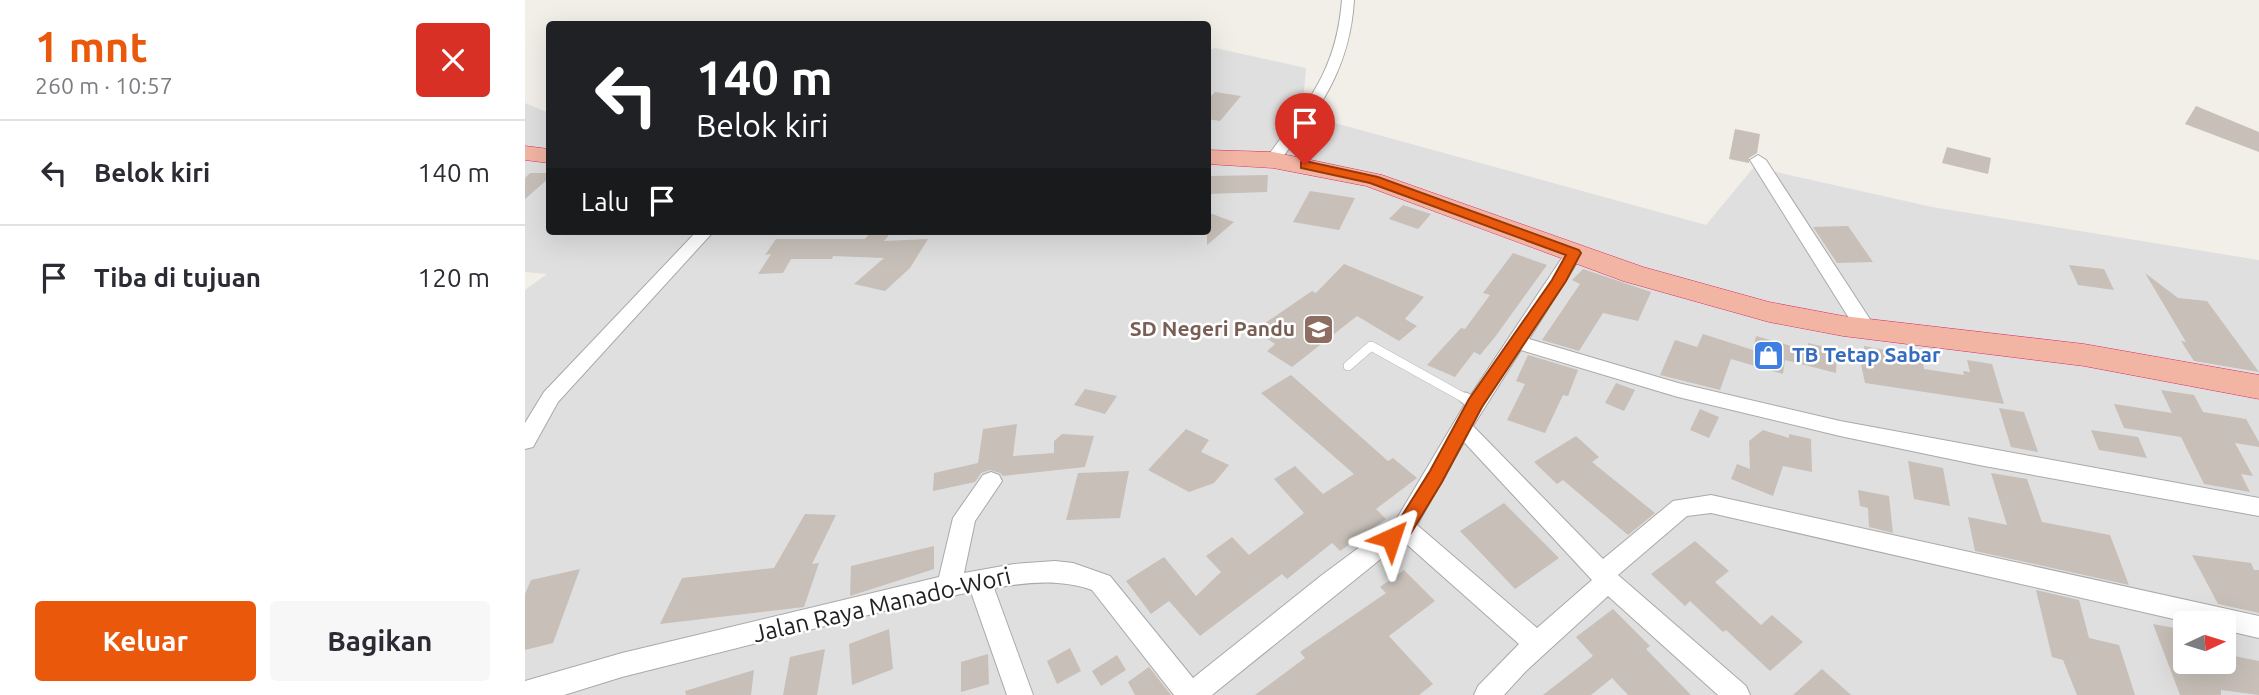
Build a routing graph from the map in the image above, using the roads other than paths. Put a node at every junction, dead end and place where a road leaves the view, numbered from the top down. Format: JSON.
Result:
{"nodes":[{"id":1,"x":1348,"y":0,"type":"edge"},
{"id":2,"x":525,"y":153,"type":"edge"},
{"id":3,"x":546,"y":156,"type":"edge"},
{"id":4,"x":1211,"y":158,"type":"edge"},
{"id":5,"x":1273,"y":160,"type":"junction"},
{"id":6,"x":1758,"y":160,"type":"dead end"},
{"id":7,"x":702,"y":235,"type":"edge"},
{"id":8,"x":1574,"y":253,"type":"junction"},
{"id":9,"x":1866,"y":329,"type":"junction"},
{"id":10,"x":1517,"y":342,"type":"junction"},
{"id":11,"x":1348,"y":366,"type":"dead end"},
{"id":12,"x":2259,"y":387,"type":"edge"},
{"id":13,"x":1475,"y":404,"type":"junction"},
{"id":14,"x":1462,"y":427,"type":"junction"},
{"id":15,"x":525,"y":440,"type":"edge"},
{"id":16,"x":991,"y":481,"type":"dead end"},
{"id":17,"x":2259,"y":507,"type":"edge"},
{"id":18,"x":1404,"y":527,"type":"junction"},
{"id":19,"x":1605,"y":577,"type":"junction"},
{"id":20,"x":978,"y":582,"type":"junction"},
{"id":21,"x":949,"y":587,"type":"junction"},
{"id":22,"x":2259,"y":627,"type":"edge"},
{"id":23,"x":1538,"y":645,"type":"junction"},
{"id":24,"x":525,"y":694,"type":"edge"},
{"id":25,"x":1020,"y":695,"type":"edge"},
{"id":26,"x":1191,"y":695,"type":"edge"},
{"id":27,"x":1487,"y":695,"type":"edge"},
{"id":28,"x":1737,"y":695,"type":"edge"}],
"edges":[{"from":1,"to":5,"type":"street"},
{"from":2,"to":3,"type":"highway"},
{"from":4,"to":5,"type":"highway"},
{"from":5,"to":8,"type":"highway"},
{"from":6,"to":9,"type":"street"},
{"from":7,"to":15,"type":"street"},
{"from":8,"to":9,"type":"highway"},
{"from":8,"to":10,"type":"street","name":"Jalan Raya Manado-Wori"},
{"from":9,"to":12,"type":"highway"},
{"from":10,"to":13,"type":"street","name":"Jalan Raya Manado-Wori"},
{"from":10,"to":17,"type":"street"},
{"from":11,"to":13,"type":"lane"},
{"from":13,"to":14,"type":"street","name":"Jalan Raya Manado-Wori"},
{"from":14,"to":18,"type":"street","name":"Jalan Raya Manado-Wori"},
{"from":14,"to":19,"type":"street"},
{"from":16,"to":21,"type":"street"},
{"from":18,"to":23,"type":"street"},
{"from":18,"to":26,"type":"street","name":"Jalan Raya Manado-Wori"},
{"from":19,"to":22,"type":"street"},
{"from":19,"to":23,"type":"street"},
{"from":19,"to":28,"type":"street"},
{"from":20,"to":21,"type":"street","name":"Jalan Raya Manado-Wori"},
{"from":20,"to":25,"type":"street"},
{"from":20,"to":26,"type":"street","name":"Jalan Raya Manado-Wori"},
{"from":21,"to":24,"type":"street","name":"Jalan Raya Manado-Wori"},
{"from":23,"to":27,"type":"street"}]}
